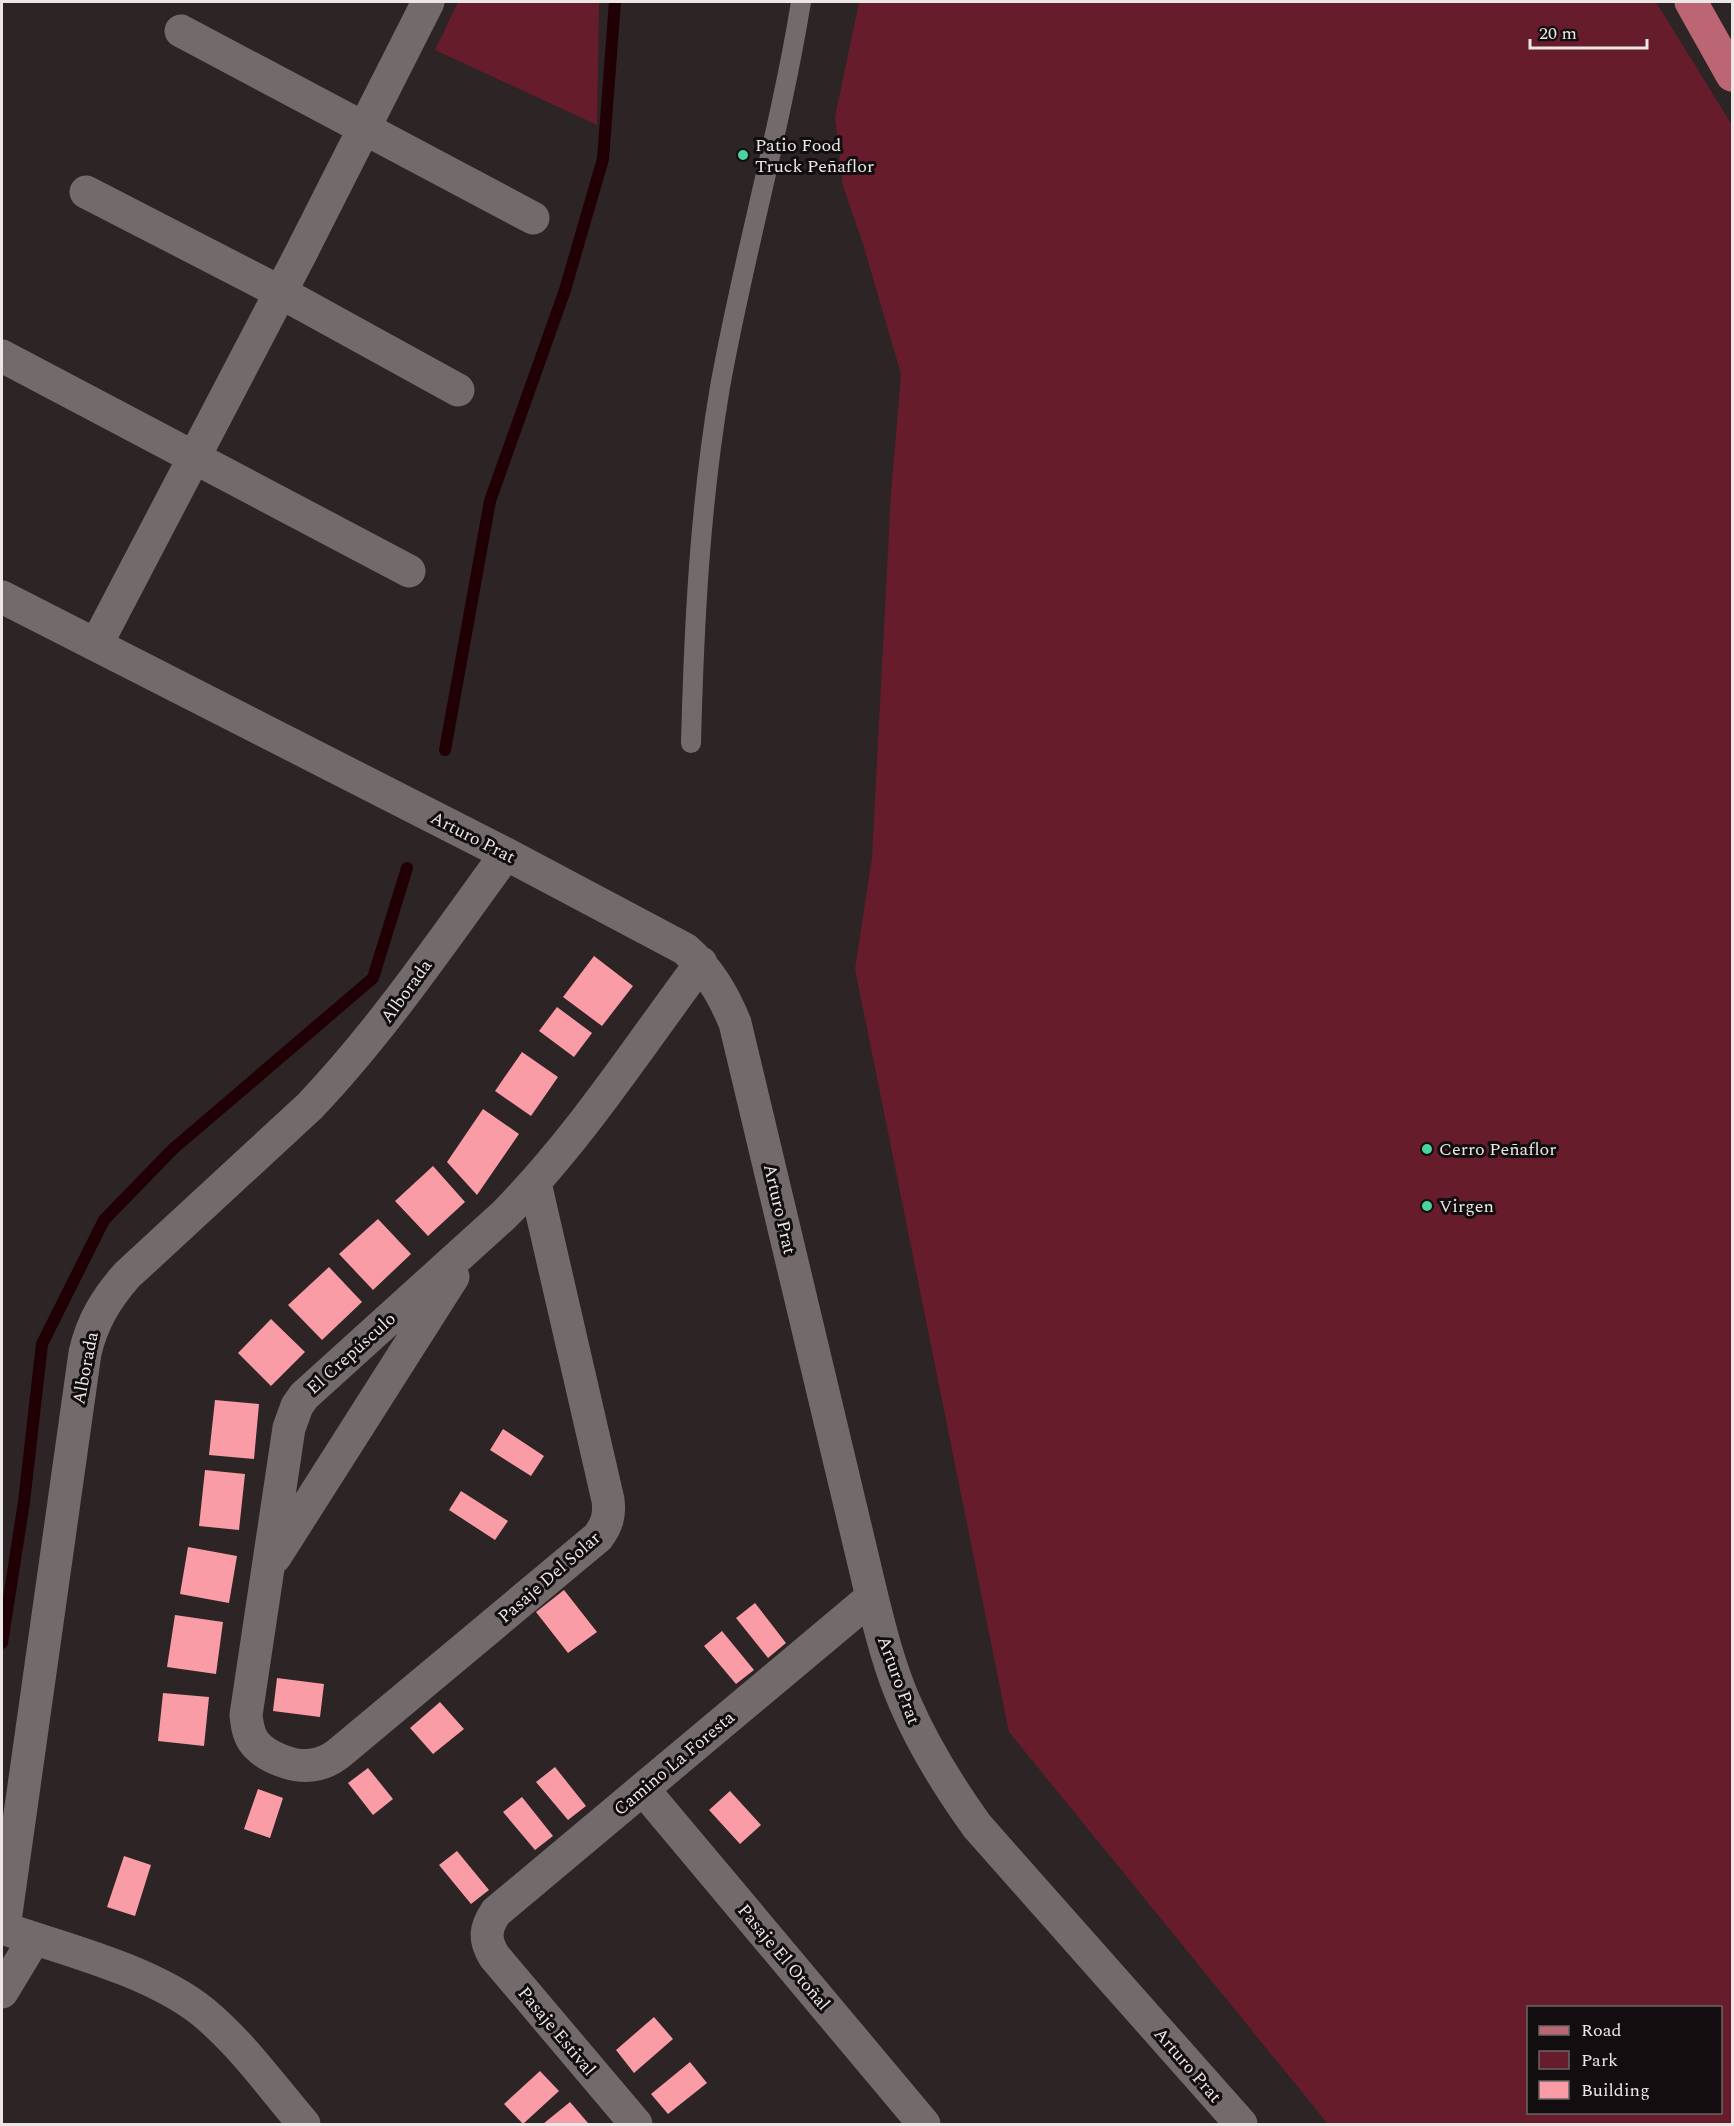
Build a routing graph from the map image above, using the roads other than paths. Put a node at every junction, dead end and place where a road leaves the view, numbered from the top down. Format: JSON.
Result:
{"nodes":[{"id":1,"x":428,"y":2,"type":"edge"},
{"id":2,"x":801,"y":2,"type":"edge"},
{"id":3,"x":1691,"y":2,"type":"edge"},
{"id":4,"x":181,"y":31,"type":"dead end"},
{"id":5,"x":1732,"y":75,"type":"edge"},
{"id":6,"x":364,"y":128,"type":"junction"},
{"id":7,"x":86,"y":192,"type":"dead end"},
{"id":8,"x":533,"y":218,"type":"dead end"},
{"id":9,"x":280,"y":292,"type":"junction"},
{"id":10,"x":2,"y":356,"type":"edge"},
{"id":11,"x":458,"y":390,"type":"dead end"},
{"id":12,"x":193,"y":458,"type":"junction"},
{"id":13,"x":409,"y":571,"type":"dead end"},
{"id":14,"x":2,"y":597,"type":"edge"},
{"id":15,"x":96,"y":645,"type":"junction"},
{"id":16,"x":691,"y":743,"type":"dead end"},
{"id":17,"x":506,"y":854,"type":"junction"},
{"id":18,"x":701,"y":963,"type":"junction"},
{"id":19,"x":536,"y":1183,"type":"junction"},
{"id":20,"x":477,"y":1240,"type":"junction"},
{"id":21,"x":268,"y":1568,"type":"junction"},
{"id":22,"x":872,"y":1597,"type":"junction"},
{"id":23,"x":296,"y":1765,"type":"joint"},
{"id":24,"x":643,"y":1789,"type":"junction"},
{"id":25,"x":3,"y":1928,"type":"edge"},
{"id":26,"x":486,"y":1935,"type":"joint"},
{"id":27,"x":34,"y":1939,"type":"junction"},
{"id":28,"x":2,"y":1992,"type":"edge"},
{"id":29,"x":304,"y":2124,"type":"edge"},
{"id":30,"x":636,"y":2124,"type":"edge"},
{"id":31,"x":924,"y":2124,"type":"edge"},
{"id":32,"x":1241,"y":2124,"type":"edge"}],
"edges":[{"from":1,"to":6,"type":"street"},
{"from":2,"to":16,"type":"lane"},
{"from":3,"to":5,"type":"main road"},
{"from":4,"to":6,"type":"street"},
{"from":6,"to":8,"type":"street"},
{"from":6,"to":9,"type":"street"},
{"from":7,"to":9,"type":"street"},
{"from":9,"to":11,"type":"street"},
{"from":9,"to":12,"type":"street"},
{"from":10,"to":12,"type":"street"},
{"from":12,"to":13,"type":"street"},
{"from":12,"to":15,"type":"street"},
{"from":14,"to":15,"type":"street","name":"Arturo Prat"},
{"from":15,"to":17,"type":"street","name":"Arturo Prat"},
{"from":17,"to":18,"type":"street","name":"Arturo Prat"},
{"from":17,"to":25,"type":"street","name":"Alborada"},
{"from":18,"to":19,"type":"street","name":"El Crepúsculo"},
{"from":18,"to":22,"type":"street","name":"Arturo Prat"},
{"from":19,"to":20,"type":"street","name":"El Crepúsculo"},
{"from":19,"to":23,"type":"street","name":"Pasaje Del Solar"},
{"from":20,"to":21,"type":"street","name":"El Crepúsculo"},
{"from":20,"to":21,"type":"street","name":"El Crepúsculo"},
{"from":21,"to":23,"type":"street","name":"El Crepúsculo"},
{"from":22,"to":24,"type":"street","name":"Camino La Foresta"},
{"from":22,"to":32,"type":"street","name":"Arturo Prat"},
{"from":24,"to":26,"type":"street","name":"Camino La Foresta"},
{"from":24,"to":31,"type":"street","name":"Pasaje El Otoñal"},
{"from":25,"to":27,"type":"street"},
{"from":26,"to":30,"type":"street","name":"Pasaje Estival"},
{"from":27,"to":28,"type":"street"},
{"from":27,"to":29,"type":"street"}]}
